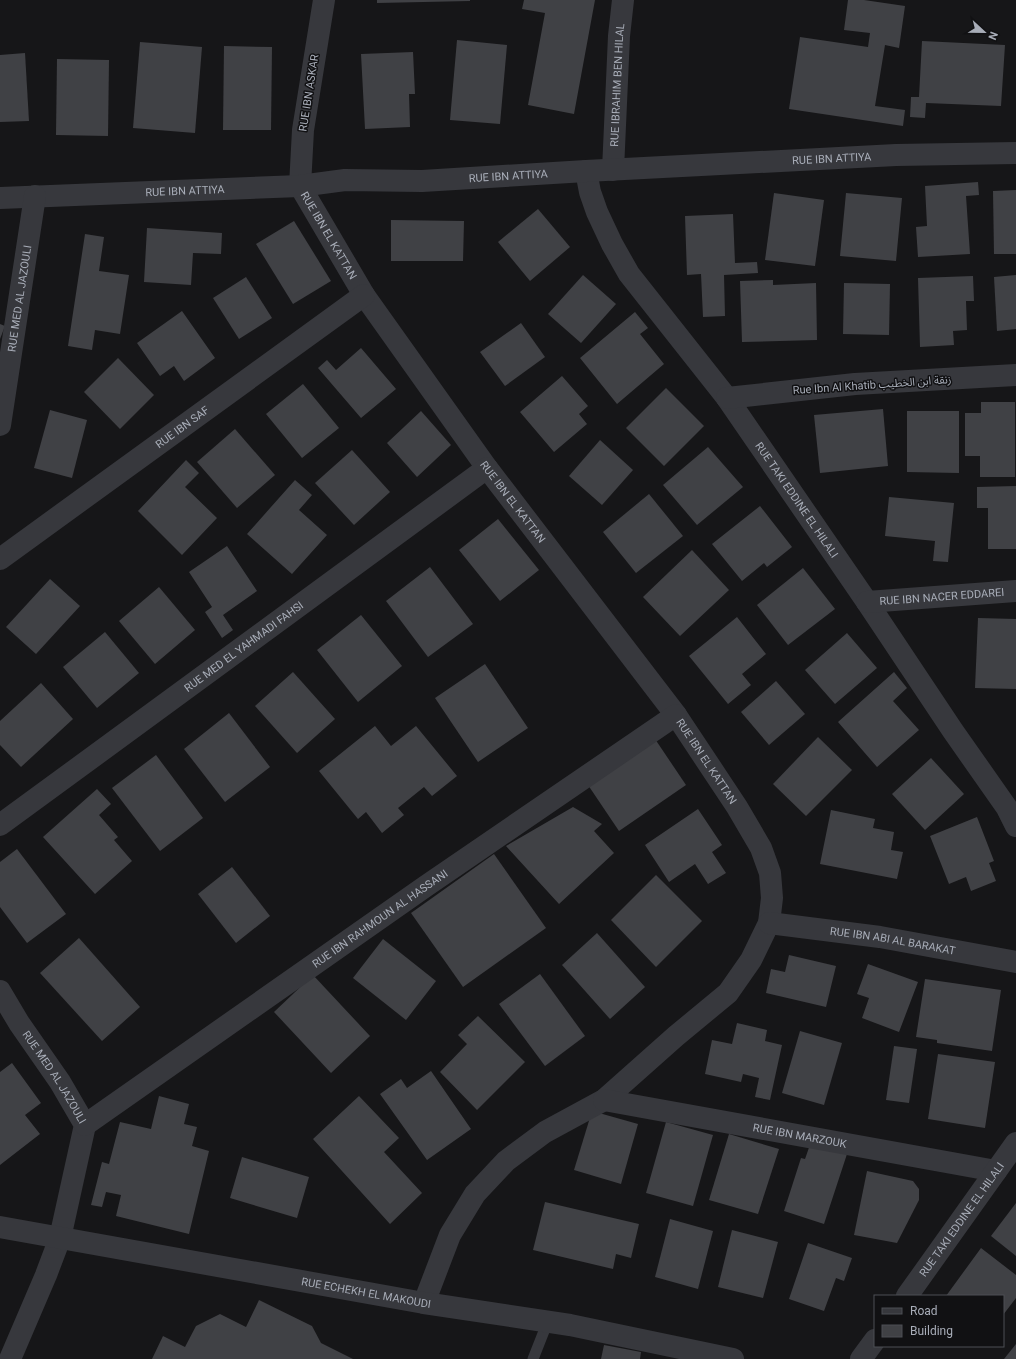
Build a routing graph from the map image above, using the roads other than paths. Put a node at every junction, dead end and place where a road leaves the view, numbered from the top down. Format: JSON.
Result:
{"nodes":[{"id":1,"x":324,"y":0,"type":"edge"},
{"id":2,"x":622,"y":0,"type":"edge"},
{"id":3,"x":1016,"y":153,"type":"edge"},
{"id":4,"x":613,"y":170,"type":"junction"},
{"id":5,"x":586,"y":171,"type":"junction"},
{"id":6,"x":300,"y":186,"type":"junction"},
{"id":7,"x":35,"y":196,"type":"junction"},
{"id":8,"x":0,"y":198,"type":"edge"},
{"id":9,"x":364,"y":295,"type":"junction"},
{"id":10,"x":1016,"y":375,"type":"edge"},
{"id":11,"x":727,"y":398,"type":"junction"},
{"id":12,"x":0,"y":425,"type":"edge"},
{"id":13,"x":487,"y":468,"type":"junction"},
{"id":14,"x":0,"y":559,"type":"edge"},
{"id":15,"x":1016,"y":592,"type":"edge"},
{"id":16,"x":867,"y":602,"type":"junction"},
{"id":17,"x":676,"y":714,"type":"junction"},
{"id":18,"x":1013,"y":814,"type":"edge"},
{"id":19,"x":0,"y":825,"type":"edge"},
{"id":20,"x":769,"y":923,"type":"junction"},
{"id":21,"x":1016,"y":962,"type":"edge"},
{"id":22,"x":0,"y":991,"type":"edge"},
{"id":23,"x":604,"y":1100,"type":"junction"},
{"id":24,"x":85,"y":1125,"type":"junction"},
{"id":25,"x":1016,"y":1143,"type":"edge"},
{"id":26,"x":996,"y":1170,"type":"junction"},
{"id":27,"x":0,"y":1227,"type":"edge"},
{"id":28,"x":60,"y":1238,"type":"junction"},
{"id":29,"x":908,"y":1295,"type":"edge"},
{"id":30,"x":424,"y":1303,"type":"junction"},
{"id":31,"x":548,"y":1321,"type":"junction"},
{"id":32,"x":874,"y":1341,"type":"edge"},
{"id":33,"x":10,"y":1359,"type":"edge"},
{"id":34,"x":533,"y":1359,"type":"edge"},
{"id":35,"x":733,"y":1359,"type":"edge"},
{"id":36,"x":861,"y":1359,"type":"edge"}],
"edges":[{"from":1,"to":6,"type":"street","name":"RUE IBN ASKAR"},
{"from":2,"to":4,"type":"street","name":"RUE IBRAHIM BEN HILAL"},
{"from":3,"to":4,"type":"street","name":"RUE IBN ATTIYA"},
{"from":4,"to":5,"type":"street","name":"RUE IBN ATTIYA"},
{"from":5,"to":6,"type":"street","name":"RUE IBN ATTIYA"},
{"from":5,"to":11,"type":"street","name":"RUE TAKI EDDINE EL HILALI"},
{"from":6,"to":7,"type":"street","name":"RUE IBN ATTIYA"},
{"from":6,"to":9,"type":"street","name":"RUE IBN EL KATTAN"},
{"from":7,"to":8,"type":"street","name":"RUE IBN ATTIYA"},
{"from":7,"to":12,"type":"street","name":"RUE MED AL JAZOULI"},
{"from":9,"to":13,"type":"street","name":"RUE IBN EL KATTAN"},
{"from":9,"to":14,"type":"street","name":"RUE IBN SAF"},
{"from":10,"to":11,"type":"street","name":"Rue Ibn Al Khatib زنقة ابن الخطيب"},
{"from":11,"to":16,"type":"street","name":"RUE TAKI EDDINE EL HILALI"},
{"from":13,"to":17,"type":"street","name":"RUE IBN EL KATTAN"},
{"from":13,"to":19,"type":"street","name":"RUE MED EL YAHMADI FAHSI"},
{"from":15,"to":16,"type":"street","name":"RUE IBN NACER EDDAREI"},
{"from":16,"to":18,"type":"street","name":"RUE TAKI EDDINE EL HILALI"},
{"from":17,"to":20,"type":"street","name":"RUE IBN EL KATTAN"},
{"from":17,"to":24,"type":"street","name":"RUE IBN RAHMOUN AL HASSANI"},
{"from":20,"to":21,"type":"street","name":"RUE IBN ABI AL BARAKAT"},
{"from":20,"to":23,"type":"street","name":"RUE IBN EL KATTAN"},
{"from":22,"to":24,"type":"street","name":"RUE MED AL JAZOULI"},
{"from":23,"to":26,"type":"street","name":"RUE IBN MARZOUK"},
{"from":23,"to":30,"type":"street","name":"RUE IBN EL KATTAN"},
{"from":24,"to":28,"type":"street","name":"RUE MED AL JAZOULI"},
{"from":25,"to":26,"type":"street","name":"RUE TAKI EDDINE EL HILALI"},
{"from":26,"to":29,"type":"street","name":"RUE TAKI EDDINE EL HILALI"},
{"from":27,"to":28,"type":"street","name":"RUE ECHEKH EL MAKOUDI"},
{"from":28,"to":30,"type":"street","name":"RUE ECHEKH EL MAKOUDI"},
{"from":28,"to":33,"type":"street","name":"RUE MED AL JAZOULI"},
{"from":30,"to":31,"type":"street","name":"RUE ECHEKH EL MAKOUDI"},
{"from":31,"to":34,"type":"lane"},
{"from":31,"to":35,"type":"street","name":"RUE ECHEKH EL MAKOUDI"},
{"from":32,"to":36,"type":"street"}]}
